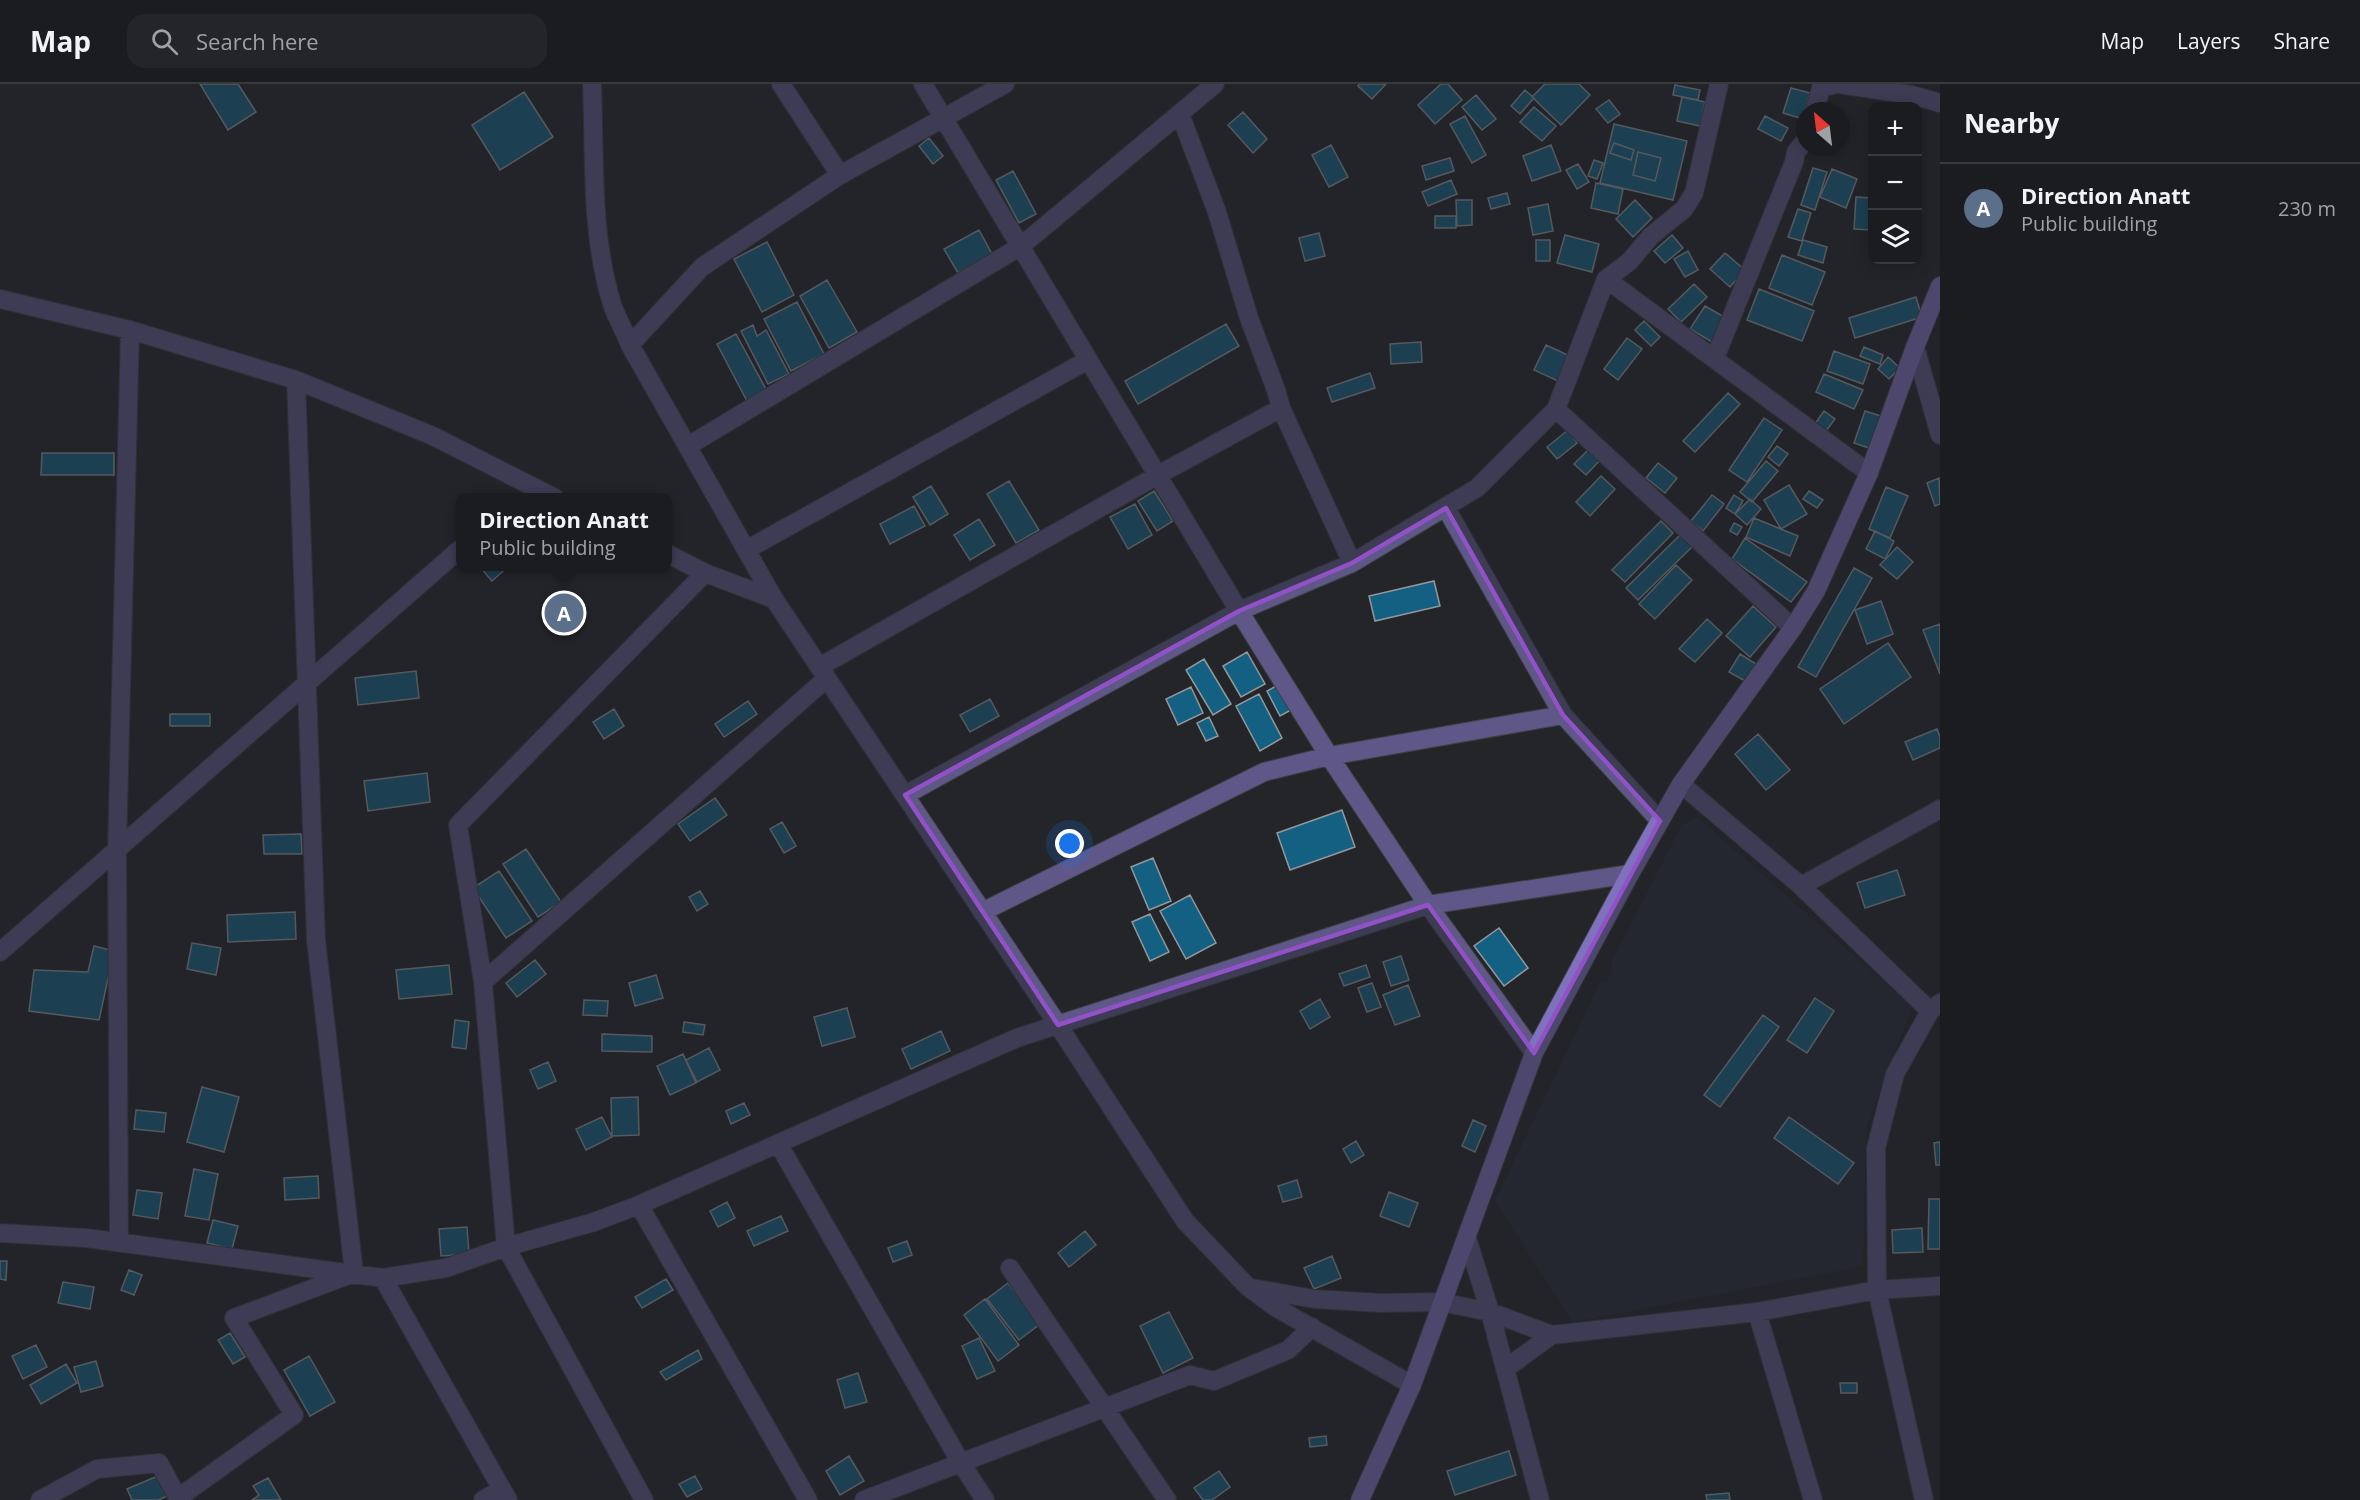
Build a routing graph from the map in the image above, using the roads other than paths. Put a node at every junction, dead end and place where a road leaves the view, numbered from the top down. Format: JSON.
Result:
{"nodes":[{"id":1,"x":592,"y":84,"type":"edge"},
{"id":2,"x":781,"y":84,"type":"edge"},
{"id":3,"x":922,"y":84,"type":"edge"},
{"id":4,"x":1005,"y":84,"type":"edge"},
{"id":5,"x":1215,"y":84,"type":"edge"},
{"id":6,"x":1719,"y":84,"type":"edge"},
{"id":7,"x":1838,"y":84,"type":"edge"},
{"id":8,"x":1817,"y":102,"type":"edge"},
{"id":9,"x":1940,"y":103,"type":"edge"},
{"id":10,"x":1180,"y":114,"type":"junction"},
{"id":11,"x":942,"y":119,"type":"junction"},
{"id":12,"x":1796,"y":152,"type":"edge"},
{"id":13,"x":840,"y":175,"type":"junction"},
{"id":14,"x":1021,"y":246,"type":"junction"},
{"id":15,"x":1606,"y":279,"type":"junction"},
{"id":16,"x":1938,"y":296,"type":"edge"},
{"id":17,"x":0,"y":299,"type":"edge"},
{"id":18,"x":130,"y":330,"type":"junction"},
{"id":19,"x":630,"y":345,"type":"junction"},
{"id":20,"x":1915,"y":347,"type":"junction"},
{"id":21,"x":1716,"y":358,"type":"junction"},
{"id":22,"x":1088,"y":360,"type":"junction"},
{"id":23,"x":296,"y":380,"type":"junction"},
{"id":24,"x":1281,"y":408,"type":"junction"},
{"id":25,"x":1556,"y":409,"type":"junction"},
{"id":26,"x":1940,"y":435,"type":"edge"},
{"id":27,"x":688,"y":446,"type":"junction"},
{"id":28,"x":1869,"y":472,"type":"junction"},
{"id":29,"x":1158,"y":475,"type":"junction"},
{"id":30,"x":526,"y":492,"type":"edge"},
{"id":31,"x":1446,"y":508,"type":"junction"},
{"id":32,"x":746,"y":550,"type":"junction"},
{"id":33,"x":456,"y":553,"type":"edge"},
{"id":34,"x":672,"y":556,"type":"edge"},
{"id":35,"x":1352,"y":562,"type":"junction"},
{"id":36,"x":705,"y":573,"type":"junction"},
{"id":37,"x":774,"y":599,"type":"junction"},
{"id":38,"x":1239,"y":611,"type":"junction"},
{"id":39,"x":1793,"y":628,"type":"junction"},
{"id":40,"x":823,"y":672,"type":"junction"},
{"id":41,"x":308,"y":683,"type":"junction"},
{"id":42,"x":1563,"y":716,"type":"junction"},
{"id":43,"x":1329,"y":756,"type":"junction"},
{"id":44,"x":1681,"y":784,"type":"junction"},
{"id":45,"x":905,"y":795,"type":"junction"},
{"id":46,"x":1940,"y":808,"type":"edge"},
{"id":47,"x":1660,"y":821,"type":"junction"},
{"id":48,"x":117,"y":850,"type":"junction"},
{"id":49,"x":1630,"y":874,"type":"junction"},
{"id":50,"x":1801,"y":886,"type":"junction"},
{"id":51,"x":1428,"y":905,"type":"junction"},
{"id":52,"x":982,"y":912,"type":"junction"},
{"id":53,"x":0,"y":952,"type":"edge"},
{"id":54,"x":483,"y":982,"type":"junction"},
{"id":55,"x":1935,"y":1007,"type":"edge"},
{"id":56,"x":1058,"y":1025,"type":"junction"},
{"id":57,"x":1534,"y":1053,"type":"junction"},
{"id":58,"x":779,"y":1145,"type":"junction"},
{"id":59,"x":639,"y":1205,"type":"junction"},
{"id":60,"x":0,"y":1233,"type":"edge"},
{"id":61,"x":1467,"y":1238,"type":"junction"},
{"id":62,"x":119,"y":1243,"type":"junction"},
{"id":63,"x":506,"y":1247,"type":"junction"},
{"id":64,"x":1010,"y":1268,"type":"dead end"},
{"id":65,"x":354,"y":1274,"type":"junction"},
{"id":66,"x":383,"y":1278,"type":"junction"},
{"id":67,"x":1940,"y":1286,"type":"edge"},
{"id":68,"x":1248,"y":1287,"type":"junction"},
{"id":69,"x":1877,"y":1290,"type":"junction"},
{"id":70,"x":1441,"y":1302,"type":"junction"},
{"id":71,"x":1490,"y":1312,"type":"junction"},
{"id":72,"x":1757,"y":1312,"type":"junction"},
{"id":73,"x":1312,"y":1327,"type":"junction"},
{"id":74,"x":1552,"y":1335,"type":"junction"},
{"id":75,"x":1505,"y":1369,"type":"junction"},
{"id":76,"x":1412,"y":1385,"type":"junction"},
{"id":77,"x":1104,"y":1406,"type":"junction"},
{"id":78,"x":961,"y":1463,"type":"junction"},
{"id":79,"x":505,"y":1495,"type":"edge"},
{"id":80,"x":1365,"y":1496,"type":"edge"},
{"id":81,"x":179,"y":1499,"type":"edge"},
{"id":82,"x":40,"y":1500,"type":"edge"},
{"id":83,"x":483,"y":1500,"type":"edge"},
{"id":84,"x":644,"y":1500,"type":"edge"},
{"id":85,"x":808,"y":1500,"type":"edge"},
{"id":86,"x":864,"y":1500,"type":"edge"},
{"id":87,"x":985,"y":1500,"type":"edge"},
{"id":88,"x":1167,"y":1500,"type":"edge"},
{"id":89,"x":1540,"y":1500,"type":"edge"},
{"id":90,"x":1813,"y":1500,"type":"edge"},
{"id":91,"x":1924,"y":1500,"type":"edge"}],
"edges":[{"from":1,"to":19,"type":"street"},
{"from":2,"to":13,"type":"street"},
{"from":3,"to":11,"type":"street"},
{"from":4,"to":11,"type":"street"},
{"from":5,"to":10,"type":"street"},
{"from":6,"to":15,"type":"street"},
{"from":7,"to":8,"type":"street"},
{"from":7,"to":9,"type":"street"},
{"from":10,"to":14,"type":"street"},
{"from":10,"to":24,"type":"street"},
{"from":11,"to":13,"type":"street"},
{"from":11,"to":14,"type":"street"},
{"from":12,"to":21,"type":"street"},
{"from":13,"to":19,"type":"street"},
{"from":14,"to":22,"type":"street"},
{"from":14,"to":27,"type":"street"},
{"from":15,"to":21,"type":"street"},
{"from":15,"to":25,"type":"street"},
{"from":16,"to":20,"type":"main road"},
{"from":17,"to":18,"type":"street"},
{"from":18,"to":23,"type":"street"},
{"from":18,"to":48,"type":"street"},
{"from":19,"to":27,"type":"street"},
{"from":20,"to":26,"type":"street"},
{"from":20,"to":28,"type":"main road"},
{"from":21,"to":28,"type":"street"},
{"from":22,"to":29,"type":"street"},
{"from":22,"to":32,"type":"street"},
{"from":23,"to":30,"type":"street"},
{"from":23,"to":41,"type":"street"},
{"from":24,"to":29,"type":"street"},
{"from":24,"to":35,"type":"street"},
{"from":25,"to":31,"type":"street"},
{"from":25,"to":39,"type":"street"},
{"from":27,"to":32,"type":"street"},
{"from":28,"to":39,"type":"main road"},
{"from":29,"to":38,"type":"street"},
{"from":29,"to":40,"type":"street"},
{"from":31,"to":35,"type":"street"},
{"from":31,"to":42,"type":"street"},
{"from":32,"to":37,"type":"street"},
{"from":33,"to":41,"type":"street"},
{"from":34,"to":36,"type":"street"},
{"from":35,"to":38,"type":"street"},
{"from":36,"to":37,"type":"street"},
{"from":36,"to":54,"type":"street"},
{"from":37,"to":40,"type":"street"},
{"from":38,"to":43,"type":"street"},
{"from":38,"to":45,"type":"street"},
{"from":39,"to":44,"type":"main road"},
{"from":40,"to":45,"type":"street"},
{"from":40,"to":54,"type":"street"},
{"from":41,"to":48,"type":"street"},
{"from":41,"to":65,"type":"street"},
{"from":42,"to":43,"type":"street"},
{"from":42,"to":47,"type":"street"},
{"from":43,"to":51,"type":"street"},
{"from":43,"to":52,"type":"street"},
{"from":44,"to":47,"type":"main road"},
{"from":44,"to":50,"type":"street"},
{"from":45,"to":52,"type":"street"},
{"from":46,"to":50,"type":"street"},
{"from":47,"to":49,"type":"main road"},
{"from":48,"to":53,"type":"street"},
{"from":48,"to":62,"type":"street"},
{"from":49,"to":51,"type":"street"},
{"from":49,"to":57,"type":"main road"},
{"from":50,"to":55,"type":"street"},
{"from":51,"to":56,"type":"street"},
{"from":51,"to":57,"type":"street"},
{"from":52,"to":56,"type":"street"},
{"from":54,"to":63,"type":"street"},
{"from":55,"to":69,"type":"street"},
{"from":56,"to":58,"type":"street"},
{"from":56,"to":68,"type":"street"},
{"from":57,"to":61,"type":"main road"},
{"from":58,"to":59,"type":"street"},
{"from":58,"to":78,"type":"street"},
{"from":59,"to":63,"type":"street"},
{"from":59,"to":85,"type":"street"},
{"from":60,"to":62,"type":"street"},
{"from":61,"to":70,"type":"main road"},
{"from":61,"to":71,"type":"street"},
{"from":62,"to":65,"type":"street"},
{"from":63,"to":66,"type":"street"},
{"from":63,"to":84,"type":"street"},
{"from":64,"to":77,"type":"street"},
{"from":65,"to":66,"type":"street"},
{"from":65,"to":81,"type":"street"},
{"from":66,"to":79,"type":"street"},
{"from":67,"to":69,"type":"street"},
{"from":68,"to":70,"type":"street"},
{"from":68,"to":73,"type":"street"},
{"from":69,"to":72,"type":"street"},
{"from":69,"to":91,"type":"street"},
{"from":70,"to":71,"type":"street"},
{"from":70,"to":76,"type":"main road"},
{"from":71,"to":74,"type":"street"},
{"from":71,"to":75,"type":"street"},
{"from":72,"to":74,"type":"street"},
{"from":72,"to":90,"type":"street"},
{"from":73,"to":76,"type":"street"},
{"from":73,"to":77,"type":"street"},
{"from":74,"to":75,"type":"street"},
{"from":75,"to":89,"type":"street"},
{"from":76,"to":80,"type":"main road"},
{"from":77,"to":78,"type":"street"},
{"from":77,"to":88,"type":"street"},
{"from":78,"to":86,"type":"street"},
{"from":78,"to":87,"type":"street"},
{"from":79,"to":83,"type":"street"},
{"from":81,"to":82,"type":"street"}]}
